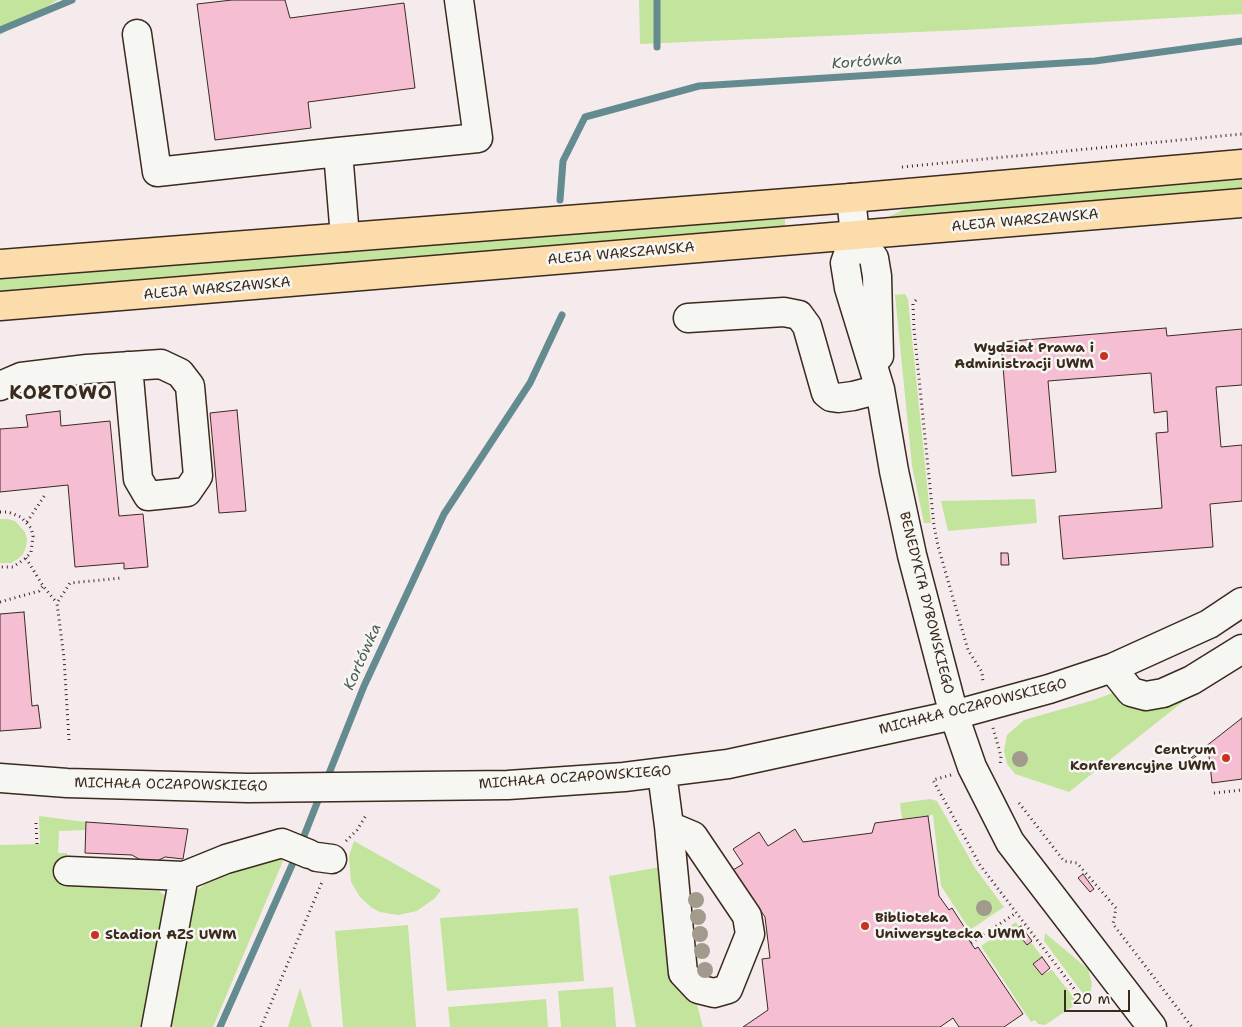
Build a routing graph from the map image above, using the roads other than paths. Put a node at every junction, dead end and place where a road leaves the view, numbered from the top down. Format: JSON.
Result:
{"nodes":[{"id":1,"x":459,"y":0,"type":"edge"},
{"id":2,"x":136,"y":34,"type":"dead end"},
{"id":3,"x":338,"y":152,"type":"junction"},
{"id":4,"x":1242,"y":164,"type":"edge"},
{"id":5,"x":851,"y":198,"type":"junction"},
{"id":6,"x":1242,"y":204,"type":"edge"},
{"id":7,"x":855,"y":235,"type":"junction"},
{"id":8,"x":345,"y":237,"type":"junction"},
{"id":9,"x":0,"y":264,"type":"edge"},
{"id":10,"x":0,"y":306,"type":"edge"},
{"id":11,"x":688,"y":318,"type":"dead end"},
{"id":12,"x":128,"y":366,"type":"junction"},
{"id":13,"x":0,"y":386,"type":"edge"},
{"id":14,"x":880,"y":389,"type":"junction"},
{"id":15,"x":1242,"y":602,"type":"edge"},
{"id":16,"x":1242,"y":649,"type":"edge"},
{"id":17,"x":1112,"y":668,"type":"junction"},
{"id":18,"x":954,"y":714,"type":"junction"},
{"id":19,"x":662,"y":772,"type":"junction"},
{"id":20,"x":0,"y":778,"type":"edge"},
{"id":21,"x":669,"y":826,"type":"junction"},
{"id":22,"x":319,"y":857,"type":"road end"},
{"id":23,"x":68,"y":871,"type":"dead end"},
{"id":24,"x":184,"y":876,"type":"junction"},
{"id":25,"x":156,"y":1027,"type":"edge"},
{"id":26,"x":1152,"y":1027,"type":"edge"}],
"edges":[{"from":1,"to":3,"type":"street"},
{"from":2,"to":3,"type":"street"},
{"from":3,"to":8,"type":"street"},
{"from":4,"to":5,"type":"main road"},
{"from":5,"to":7,"type":"street"},
{"from":5,"to":8,"type":"main road"},
{"from":6,"to":7,"type":"main road","name":"ALEJA WARSZAWSKA"},
{"from":7,"to":10,"type":"main road","name":"ALEJA WARSZAWSKA"},
{"from":7,"to":14,"type":"street","name":"BENEDYKTA DYBOWSKIEGO"},
{"from":8,"to":9,"type":"main road"},
{"from":11,"to":14,"type":"street"},
{"from":12,"to":12,"type":"street"},
{"from":12,"to":13,"type":"street"},
{"from":14,"to":18,"type":"street","name":"BENEDYKTA DYBOWSKIEGO"},
{"from":15,"to":17,"type":"street","name":"MICHAŁA OCZAPOWSKIEGO"},
{"from":16,"to":17,"type":"street"},
{"from":17,"to":18,"type":"street","name":"MICHAŁA OCZAPOWSKIEGO"},
{"from":18,"to":19,"type":"street","name":"MICHAŁA OCZAPOWSKIEGO"},
{"from":18,"to":26,"type":"street","name":"BENEDYKTA DYBOWSKIEGO"},
{"from":19,"to":20,"type":"street","name":"MICHAŁA OCZAPOWSKIEGO"},
{"from":19,"to":21,"type":"street"},
{"from":21,"to":21,"type":"street"},
{"from":22,"to":24,"type":"street"},
{"from":23,"to":24,"type":"street"},
{"from":24,"to":25,"type":"street"}]}
